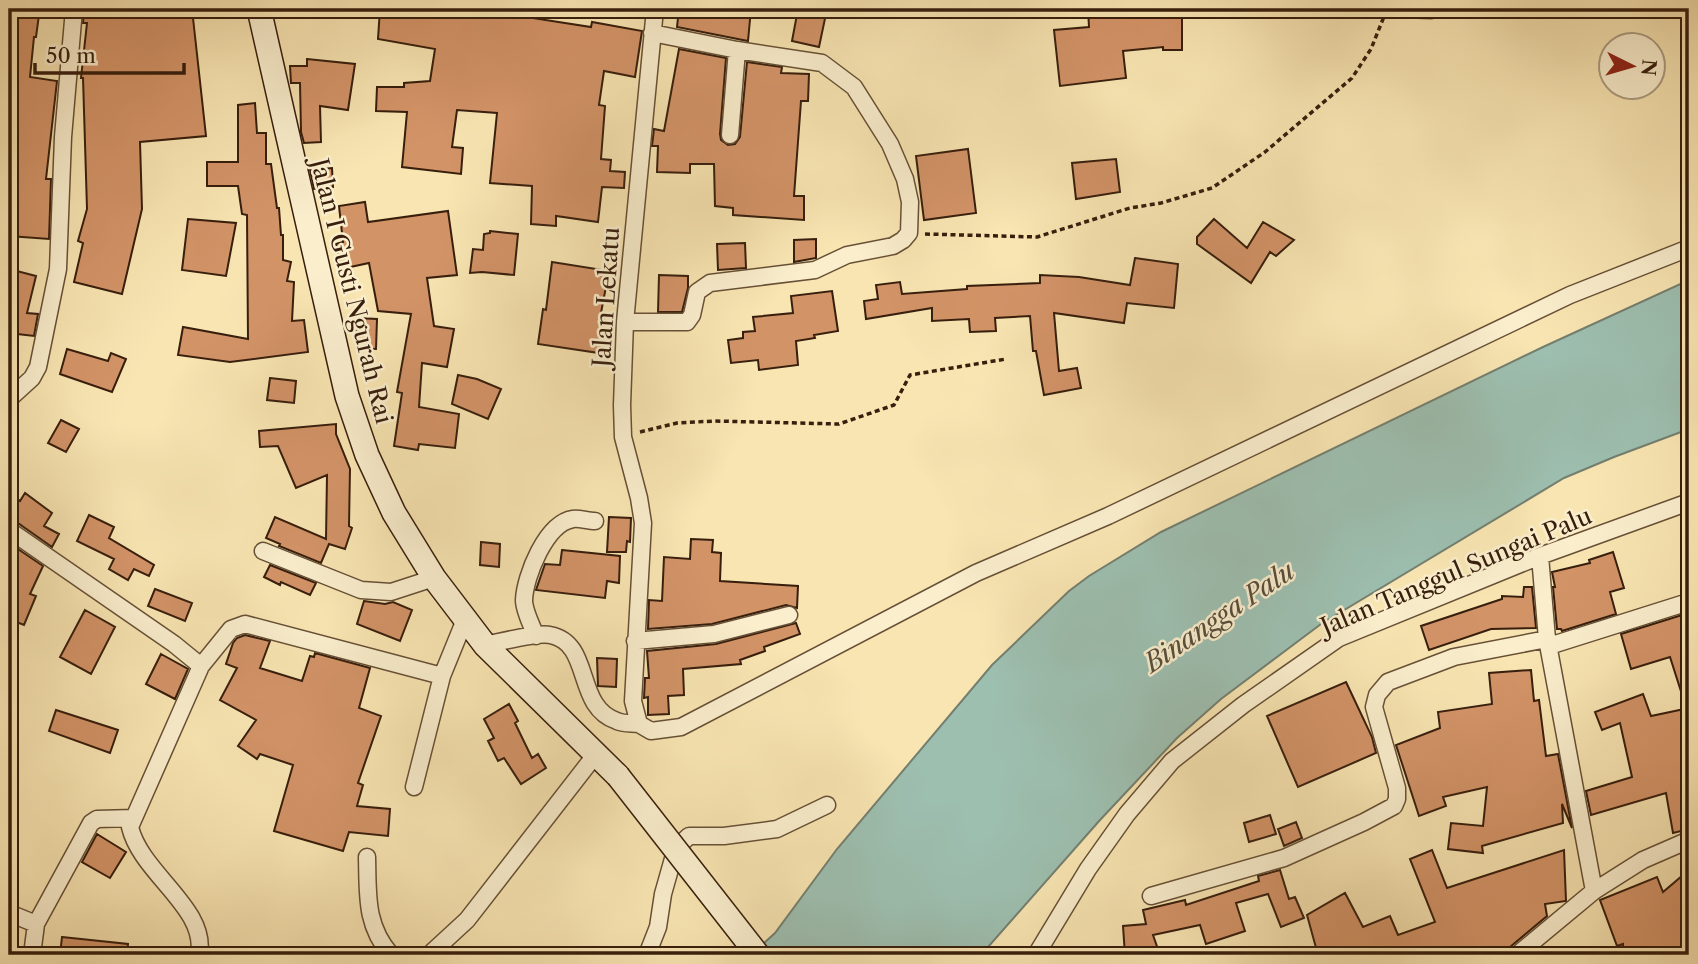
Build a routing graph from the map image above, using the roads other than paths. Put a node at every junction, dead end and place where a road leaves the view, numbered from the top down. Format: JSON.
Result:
{"nodes":[{"id":1,"x":74,"y":9,"type":"edge"},
{"id":2,"x":259,"y":9,"type":"edge"},
{"id":3,"x":655,"y":9,"type":"edge"},
{"id":4,"x":1403,"y":9,"type":"edge"},
{"id":5,"x":1431,"y":10,"type":"edge"},
{"id":6,"x":652,"y":33,"type":"junction"},
{"id":7,"x":737,"y":50,"type":"junction"},
{"id":8,"x":730,"y":135,"type":"dead end"},
{"id":9,"x":1689,"y":248,"type":"edge"},
{"id":10,"x":625,"y":321,"type":"junction"},
{"id":11,"x":9,"y":399,"type":"edge"},
{"id":12,"x":1689,"y":502,"type":"edge"},
{"id":13,"x":595,"y":522,"type":"dead end"},
{"id":14,"x":9,"y":530,"type":"edge"},
{"id":15,"x":263,"y":551,"type":"dead end"},
{"id":16,"x":1540,"y":556,"type":"junction"},
{"id":17,"x":434,"y":578,"type":"junction"},
{"id":18,"x":1682,"y":604,"type":"dead end"},
{"id":19,"x":789,"y":615,"type":"dead end"},
{"id":20,"x":466,"y":617,"type":"junction"},
{"id":21,"x":536,"y":636,"type":"junction"},
{"id":22,"x":635,"y":641,"type":"junction"},
{"id":23,"x":1548,"y":642,"type":"junction"},
{"id":24,"x":485,"y":645,"type":"junction"},
{"id":25,"x":201,"y":666,"type":"junction"},
{"id":26,"x":442,"y":676,"type":"junction"},
{"id":27,"x":639,"y":724,"type":"junction"},
{"id":28,"x":596,"y":754,"type":"junction"},
{"id":29,"x":414,"y":787,"type":"dead end"},
{"id":30,"x":827,"y":806,"type":"dead end"},
{"id":31,"x":134,"y":818,"type":"junction"},
{"id":32,"x":1689,"y":840,"type":"edge"},
{"id":33,"x":367,"y":857,"type":"dead end"},
{"id":34,"x":1594,"y":891,"type":"junction"},
{"id":35,"x":1151,"y":896,"type":"dead end"},
{"id":36,"x":9,"y":913,"type":"edge"},
{"id":37,"x":36,"y":924,"type":"junction"},
{"id":38,"x":32,"y":955,"type":"edge"},
{"id":39,"x":199,"y":955,"type":"edge"},
{"id":40,"x":391,"y":955,"type":"edge"},
{"id":41,"x":429,"y":955,"type":"edge"},
{"id":42,"x":647,"y":955,"type":"edge"},
{"id":43,"x":758,"y":955,"type":"edge"},
{"id":44,"x":1036,"y":955,"type":"edge"},
{"id":45,"x":1517,"y":955,"type":"edge"}],
"edges":[{"from":1,"to":11,"type":"street"},
{"from":2,"to":17,"type":"main road","name":"Jalan I Gusti Ngurah Rai"},
{"from":3,"to":6,"type":"street","name":"Jalan Lekatu"},
{"from":4,"to":5,"type":"street"},
{"from":6,"to":7,"type":"street"},
{"from":6,"to":10,"type":"street","name":"Jalan Lekatu"},
{"from":7,"to":8,"type":"street"},
{"from":7,"to":10,"type":"street"},
{"from":9,"to":27,"type":"street"},
{"from":10,"to":22,"type":"street","name":"Jalan Lekatu"},
{"from":12,"to":16,"type":"street","name":"Jalan Tanggul Sungai Palu"},
{"from":13,"to":21,"type":"street"},
{"from":14,"to":25,"type":"street"},
{"from":15,"to":17,"type":"street"},
{"from":16,"to":23,"type":"street"},
{"from":16,"to":44,"type":"street","name":"Jalan Tanggul Sungai Palu"},
{"from":17,"to":20,"type":"main road","name":"Jalan I Gusti Ngurah Rai"},
{"from":18,"to":23,"type":"street"},
{"from":19,"to":22,"type":"street"},
{"from":20,"to":24,"type":"main road","name":"Jalan I Gusti Ngurah Rai"},
{"from":20,"to":26,"type":"street"},
{"from":21,"to":24,"type":"street"},
{"from":21,"to":27,"type":"street"},
{"from":22,"to":27,"type":"street","name":"Jalan Lekatu"},
{"from":23,"to":34,"type":"street"},
{"from":23,"to":35,"type":"street"},
{"from":24,"to":28,"type":"main road","name":"Jalan I Gusti Ngurah Rai"},
{"from":25,"to":26,"type":"street"},
{"from":25,"to":31,"type":"street"},
{"from":26,"to":29,"type":"street"},
{"from":28,"to":41,"type":"street"},
{"from":28,"to":43,"type":"main road","name":"Jalan I Gusti Ngurah Rai","bridge":true},
{"from":30,"to":42,"type":"street"},
{"from":31,"to":37,"type":"street"},
{"from":31,"to":39,"type":"street"},
{"from":32,"to":34,"type":"street"},
{"from":33,"to":40,"type":"street"},
{"from":34,"to":45,"type":"street"},
{"from":36,"to":37,"type":"street"},
{"from":37,"to":38,"type":"street"}]}
